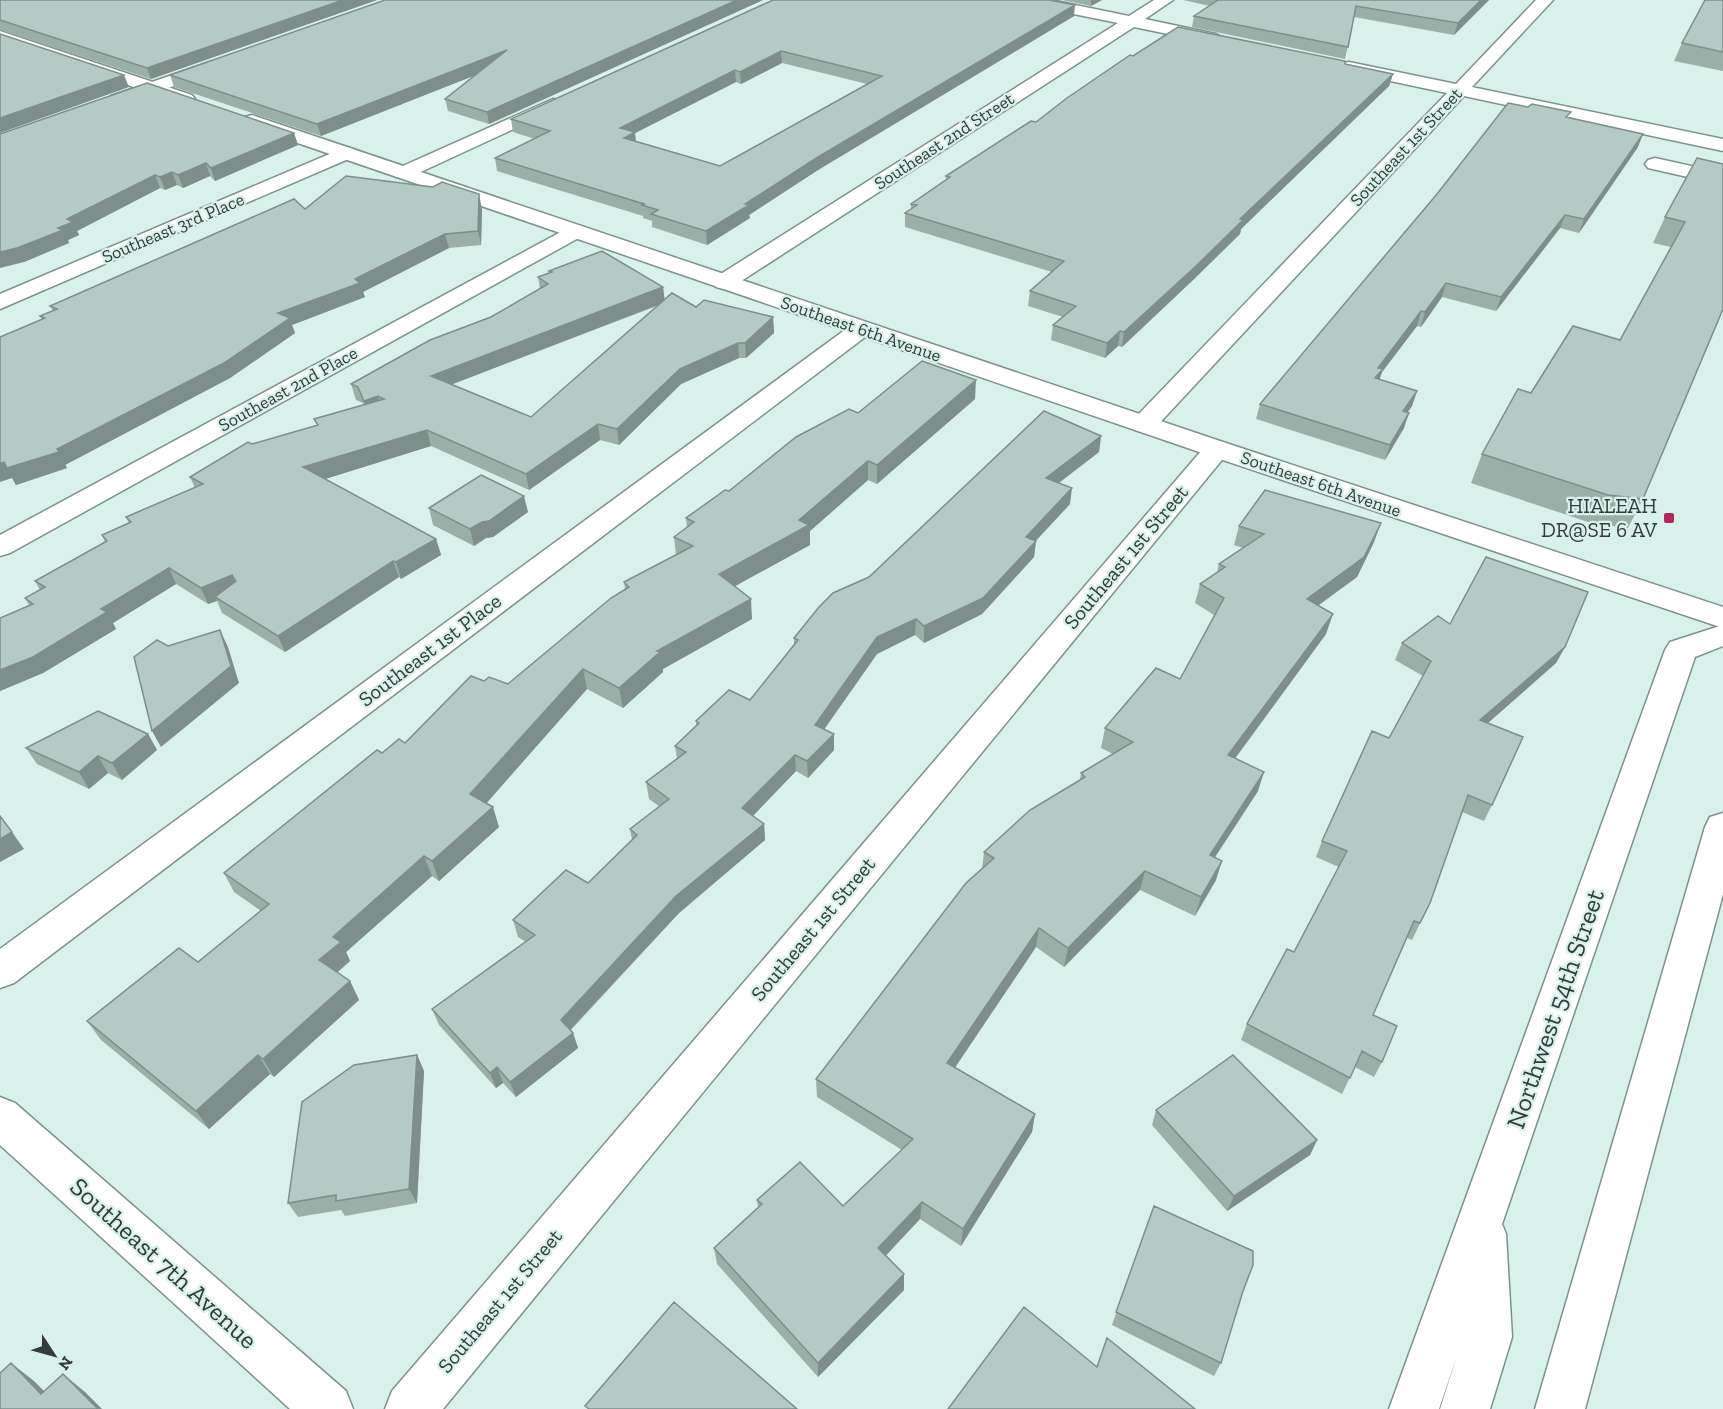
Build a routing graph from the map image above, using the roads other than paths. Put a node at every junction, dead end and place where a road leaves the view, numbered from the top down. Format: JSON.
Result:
{"nodes":[{"id":1,"x":1029,"y":0,"type":"edge"},
{"id":2,"x":1165,"y":0,"type":"edge"},
{"id":3,"x":1545,"y":0,"type":"edge"},
{"id":4,"x":1131,"y":21,"type":"junction"},
{"id":5,"x":0,"y":36,"type":"edge"},
{"id":6,"x":1233,"y":43,"type":"edge"},
{"id":7,"x":230,"y":60,"type":"edge"},
{"id":8,"x":1335,"y":64,"type":"edge"},
{"id":9,"x":152,"y":87,"type":"junction"},
{"id":10,"x":1460,"y":90,"type":"junction"},
{"id":11,"x":565,"y":99,"type":"edge"},
{"id":12,"x":98,"y":107,"type":"edge"},
{"id":13,"x":1723,"y":145,"type":"edge"},
{"id":14,"x":346,"y":153,"type":"junction"},
{"id":15,"x":1655,"y":164,"type":"dead end"},
{"id":16,"x":403,"y":172,"type":"junction"},
{"id":17,"x":1723,"y":179,"type":"edge"},
{"id":18,"x":577,"y":231,"type":"junction"},
{"id":19,"x":724,"y":282,"type":"junction"},
{"id":20,"x":0,"y":302,"type":"edge"},
{"id":21,"x":861,"y":329,"type":"junction"},
{"id":22,"x":1144,"y":424,"type":"junction"},
{"id":23,"x":1217,"y":449,"type":"junction"},
{"id":24,"x":0,"y":547,"type":"edge"},
{"id":25,"x":1723,"y":618,"type":"edge"},
{"id":26,"x":1723,"y":635,"type":"edge"},
{"id":27,"x":1723,"y":827,"type":"edge"},
{"id":28,"x":0,"y":971,"type":"edge"},
{"id":29,"x":0,"y":1116,"type":"edge"},
{"id":30,"x":1482,"y":1217,"type":"junction"},
{"id":31,"x":328,"y":1409,"type":"edge"},
{"id":32,"x":410,"y":1409,"type":"edge"},
{"id":33,"x":1414,"y":1409,"type":"edge"},
{"id":34,"x":1466,"y":1409,"type":"edge"},
{"id":35,"x":1560,"y":1409,"type":"edge"}],
"edges":[{"from":1,"to":4,"type":"street"},
{"from":2,"to":4,"type":"street","name":"Southeast 2nd Street"},
{"from":3,"to":10,"type":"street","name":"Southeast 1st Street"},
{"from":4,"to":6,"type":"street"},
{"from":4,"to":19,"type":"street","name":"Southeast 2nd Street"},
{"from":5,"to":9,"type":"street","name":"Southeast 6th Avenue"},
{"from":7,"to":9,"type":"street"},
{"from":8,"to":10,"type":"street"},
{"from":9,"to":12,"type":"street"},
{"from":9,"to":14,"type":"street","name":"Southeast 6th Avenue"},
{"from":10,"to":13,"type":"street"},
{"from":10,"to":22,"type":"street","name":"Southeast 1st Street"},
{"from":11,"to":16,"type":"street"},
{"from":14,"to":16,"type":"street","name":"Southeast 6th Avenue"},
{"from":14,"to":20,"type":"street","name":"Southeast 3rd Place"},
{"from":15,"to":17,"type":"street"},
{"from":16,"to":18,"type":"street","name":"Southeast 6th Avenue"},
{"from":18,"to":19,"type":"street","name":"Southeast 6th Avenue"},
{"from":18,"to":24,"type":"street","name":"Southeast 2nd Place"},
{"from":19,"to":21,"type":"street","name":"Southeast 6th Avenue"},
{"from":21,"to":22,"type":"street","name":"Southeast 6th Avenue"},
{"from":21,"to":28,"type":"street","name":"Southeast 1st Place"},
{"from":22,"to":23,"type":"street","name":"Southeast 6th Avenue"},
{"from":23,"to":25,"type":"street","name":"Southeast 6th Avenue"},
{"from":23,"to":32,"type":"street","name":"Southeast 1st Street"},
{"from":26,"to":30,"type":"street","name":"Northwest 54th Street"},
{"from":27,"to":35,"type":"street"},
{"from":29,"to":31,"type":"street","name":"Southeast 7th Avenue"},
{"from":30,"to":33,"type":"street","name":"Northwest 54th Street"},
{"from":30,"to":34,"type":"street"}]}
